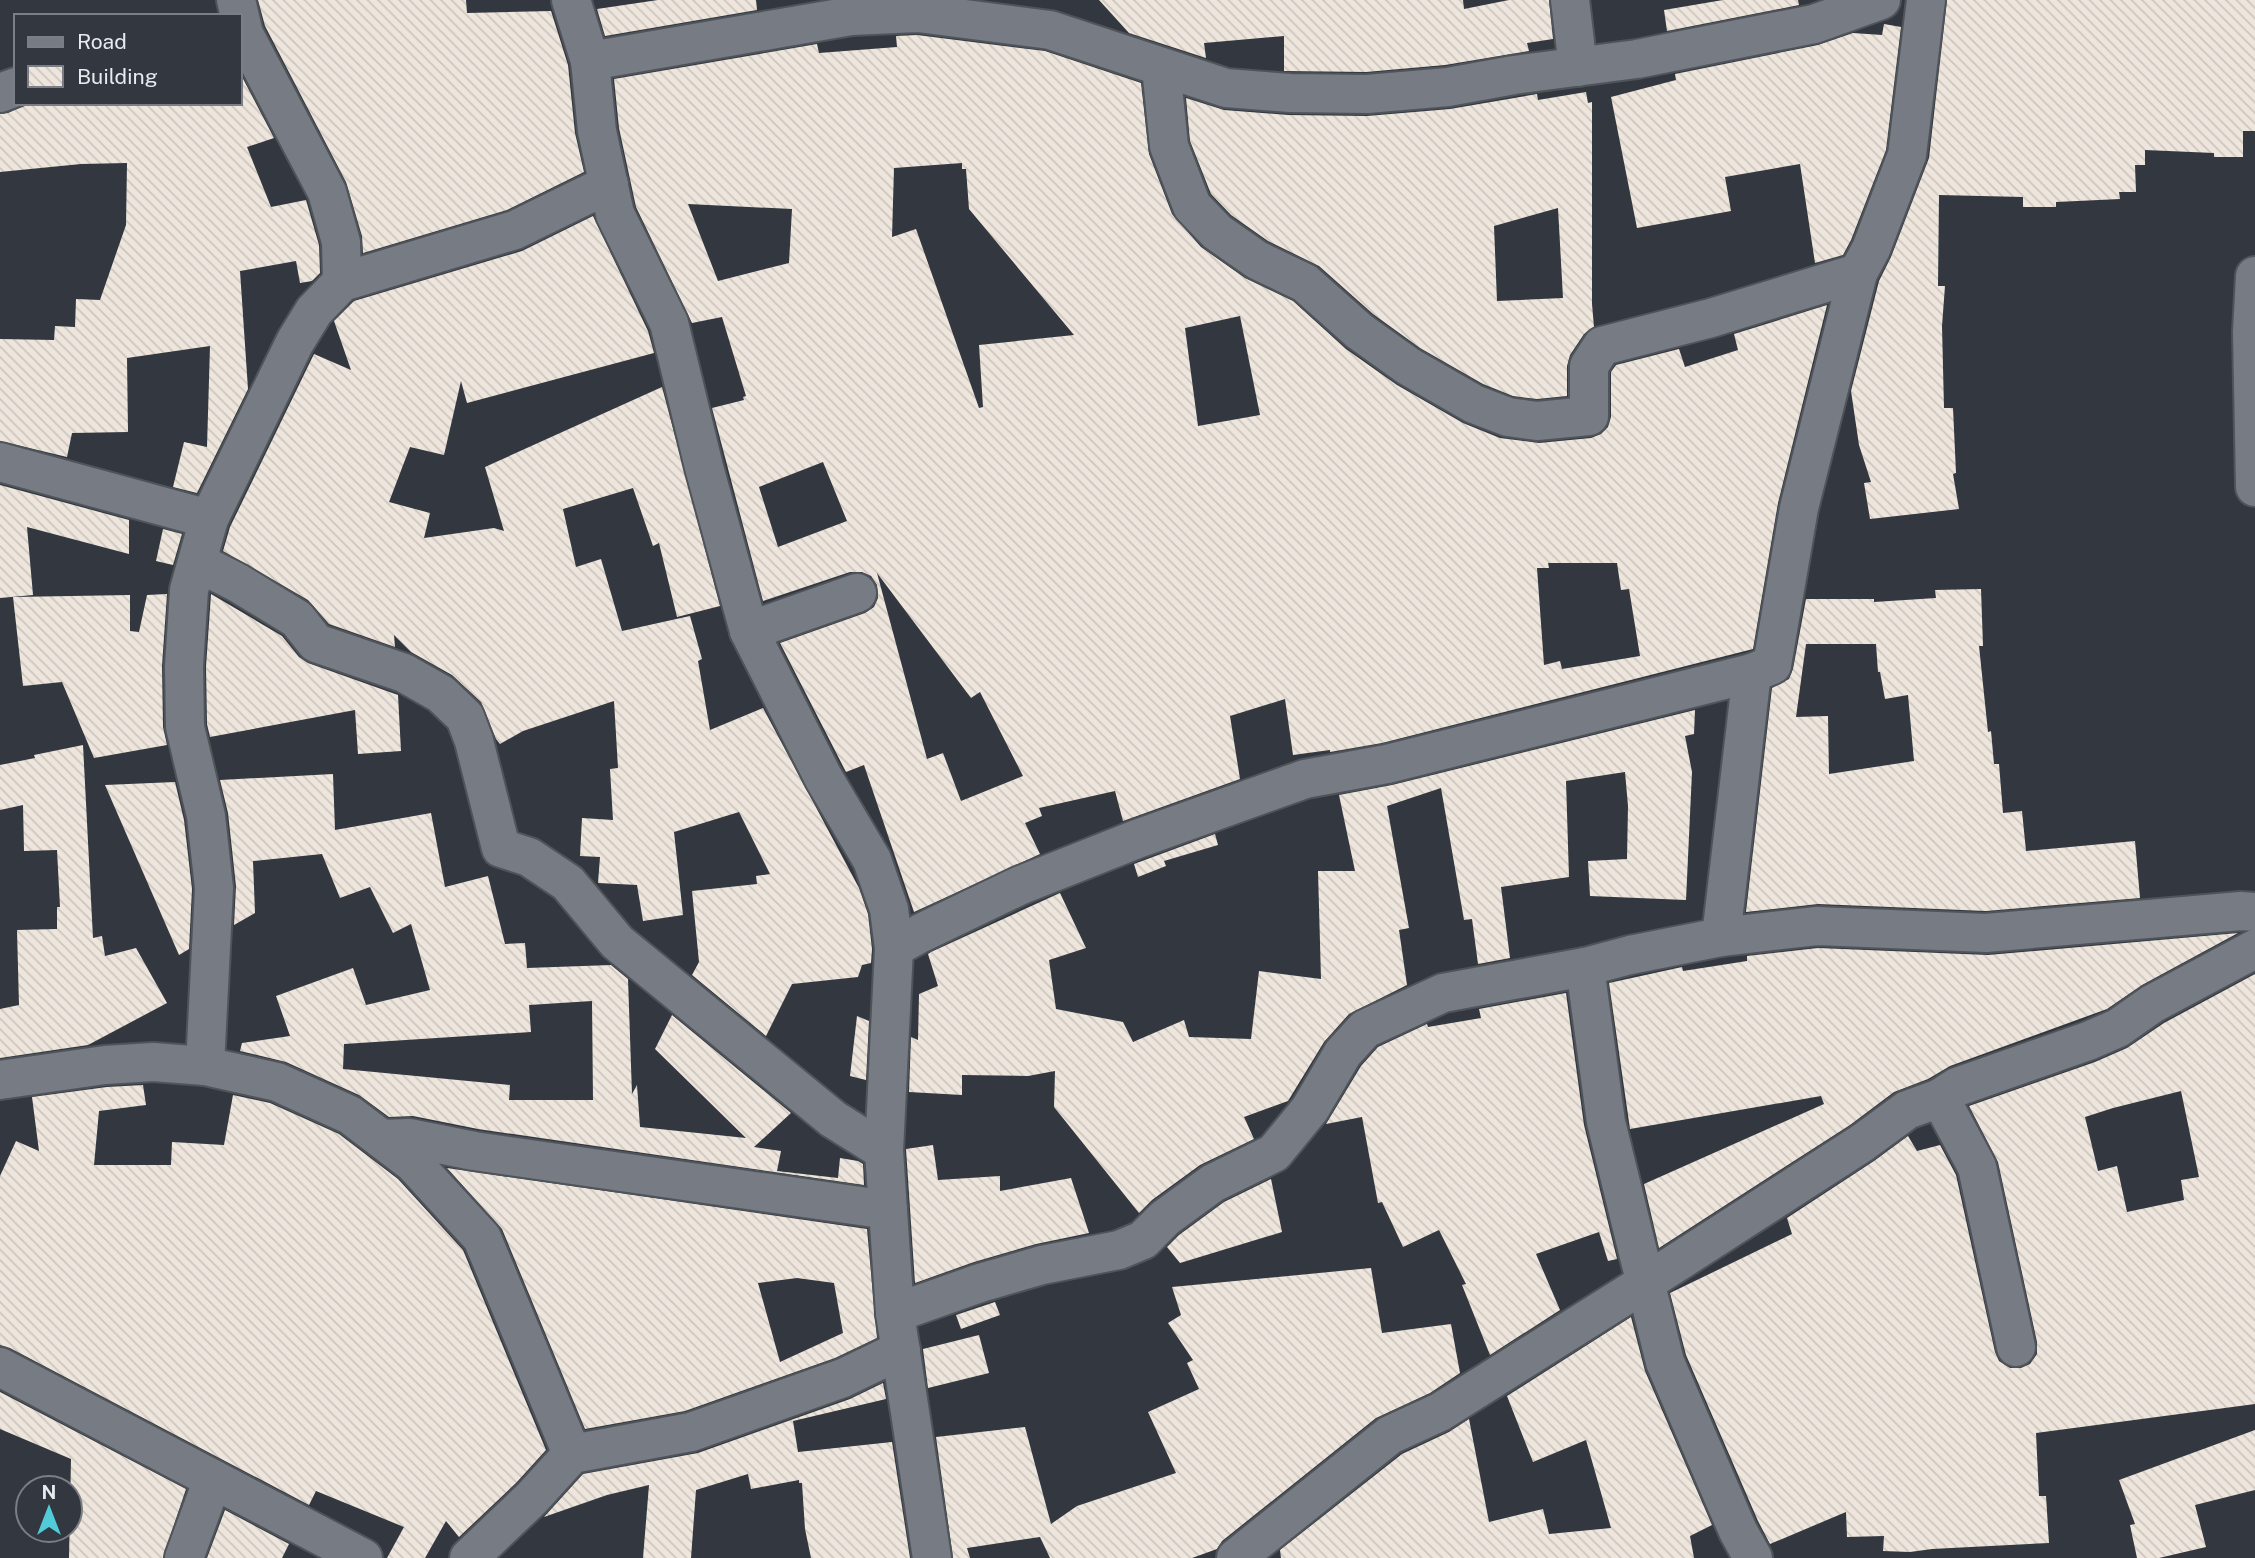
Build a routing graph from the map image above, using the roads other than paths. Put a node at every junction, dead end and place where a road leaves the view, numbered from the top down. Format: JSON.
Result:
{"nodes":[{"id":1,"x":571,"y":0,"type":"edge"},
{"id":2,"x":1570,"y":0,"type":"edge"},
{"id":3,"x":1881,"y":0,"type":"edge"},
{"id":4,"x":1926,"y":0,"type":"edge"},
{"id":5,"x":1050,"y":15,"type":"edge"},
{"id":6,"x":242,"y":27,"type":"edge"},
{"id":7,"x":590,"y":61,"type":"junction"},
{"id":8,"x":1161,"y":67,"type":"junction"},
{"id":9,"x":1578,"y":67,"type":"junction"},
{"id":10,"x":608,"y":184,"type":"junction"},
{"id":11,"x":1858,"y":273,"type":"junction"},
{"id":12,"x":2255,"y":276,"type":"edge"},
{"id":13,"x":342,"y":282,"type":"junction"},
{"id":14,"x":0,"y":462,"type":"edge"},
{"id":15,"x":2255,"y":487,"type":"edge"},
{"id":16,"x":209,"y":519,"type":"junction"},
{"id":17,"x":198,"y":562,"type":"junction"},
{"id":18,"x":857,"y":593,"type":"dead end"},
{"id":19,"x":749,"y":631,"type":"junction"},
{"id":20,"x":1752,"y":673,"type":"junction"},
{"id":21,"x":2255,"y":912,"type":"edge"},
{"id":22,"x":1721,"y":937,"type":"junction"},
{"id":23,"x":894,"y":948,"type":"junction"},
{"id":24,"x":2255,"y":949,"type":"edge"},
{"id":25,"x":1585,"y":967,"type":"junction"},
{"id":26,"x":205,"y":1066,"type":"junction"},
{"id":27,"x":0,"y":1080,"type":"edge"},
{"id":28,"x":1940,"y":1098,"type":"junction"},
{"id":29,"x":382,"y":1139,"type":"junction"},
{"id":30,"x":884,"y":1151,"type":"junction"},
{"id":31,"x":888,"y":1210,"type":"junction"},
{"id":32,"x":1645,"y":1283,"type":"junction"},
{"id":33,"x":895,"y":1313,"type":"junction"},
{"id":34,"x":2016,"y":1347,"type":"dead end"},
{"id":35,"x":901,"y":1350,"type":"junction"},
{"id":36,"x":0,"y":1367,"type":"edge"},
{"id":37,"x":572,"y":1454,"type":"junction"},
{"id":38,"x":213,"y":1479,"type":"junction"},
{"id":39,"x":184,"y":1558,"type":"edge"},
{"id":40,"x":363,"y":1558,"type":"edge"},
{"id":41,"x":469,"y":1558,"type":"edge"},
{"id":42,"x":932,"y":1558,"type":"edge"},
{"id":43,"x":1236,"y":1558,"type":"edge"},
{"id":44,"x":1753,"y":1558,"type":"edge"}],
"edges":[{"from":1,"to":7,"type":"street"},
{"from":2,"to":9,"type":"street"},
{"from":3,"to":9,"type":"street"},
{"from":4,"to":11,"type":"street"},
{"from":5,"to":7,"type":"street"},
{"from":5,"to":8,"type":"street"},
{"from":6,"to":13,"type":"street"},
{"from":7,"to":10,"type":"street"},
{"from":8,"to":9,"type":"street"},
{"from":8,"to":11,"type":"street"},
{"from":10,"to":13,"type":"street"},
{"from":10,"to":19,"type":"street"},
{"from":11,"to":20,"type":"street"},
{"from":12,"to":15,"type":"street"},
{"from":13,"to":16,"type":"street"},
{"from":14,"to":16,"type":"street"},
{"from":16,"to":17,"type":"street"},
{"from":17,"to":26,"type":"street"},
{"from":17,"to":30,"type":"street"},
{"from":18,"to":19,"type":"street"},
{"from":19,"to":23,"type":"street"},
{"from":20,"to":22,"type":"street"},
{"from":20,"to":23,"type":"street"},
{"from":21,"to":22,"type":"street"},
{"from":22,"to":25,"type":"street"},
{"from":23,"to":30,"type":"street"},
{"from":24,"to":28,"type":"street"},
{"from":25,"to":32,"type":"street"},
{"from":25,"to":33,"type":"street"},
{"from":26,"to":27,"type":"street"},
{"from":26,"to":29,"type":"street"},
{"from":28,"to":32,"type":"street"},
{"from":28,"to":34,"type":"street"},
{"from":29,"to":31,"type":"street"},
{"from":29,"to":37,"type":"street"},
{"from":30,"to":31,"type":"street"},
{"from":31,"to":33,"type":"street"},
{"from":32,"to":43,"type":"street"},
{"from":32,"to":44,"type":"street"},
{"from":33,"to":35,"type":"street"},
{"from":35,"to":37,"type":"street"},
{"from":35,"to":42,"type":"street"},
{"from":36,"to":38,"type":"street"},
{"from":37,"to":41,"type":"street"},
{"from":38,"to":39,"type":"street"},
{"from":38,"to":40,"type":"street"}]}
